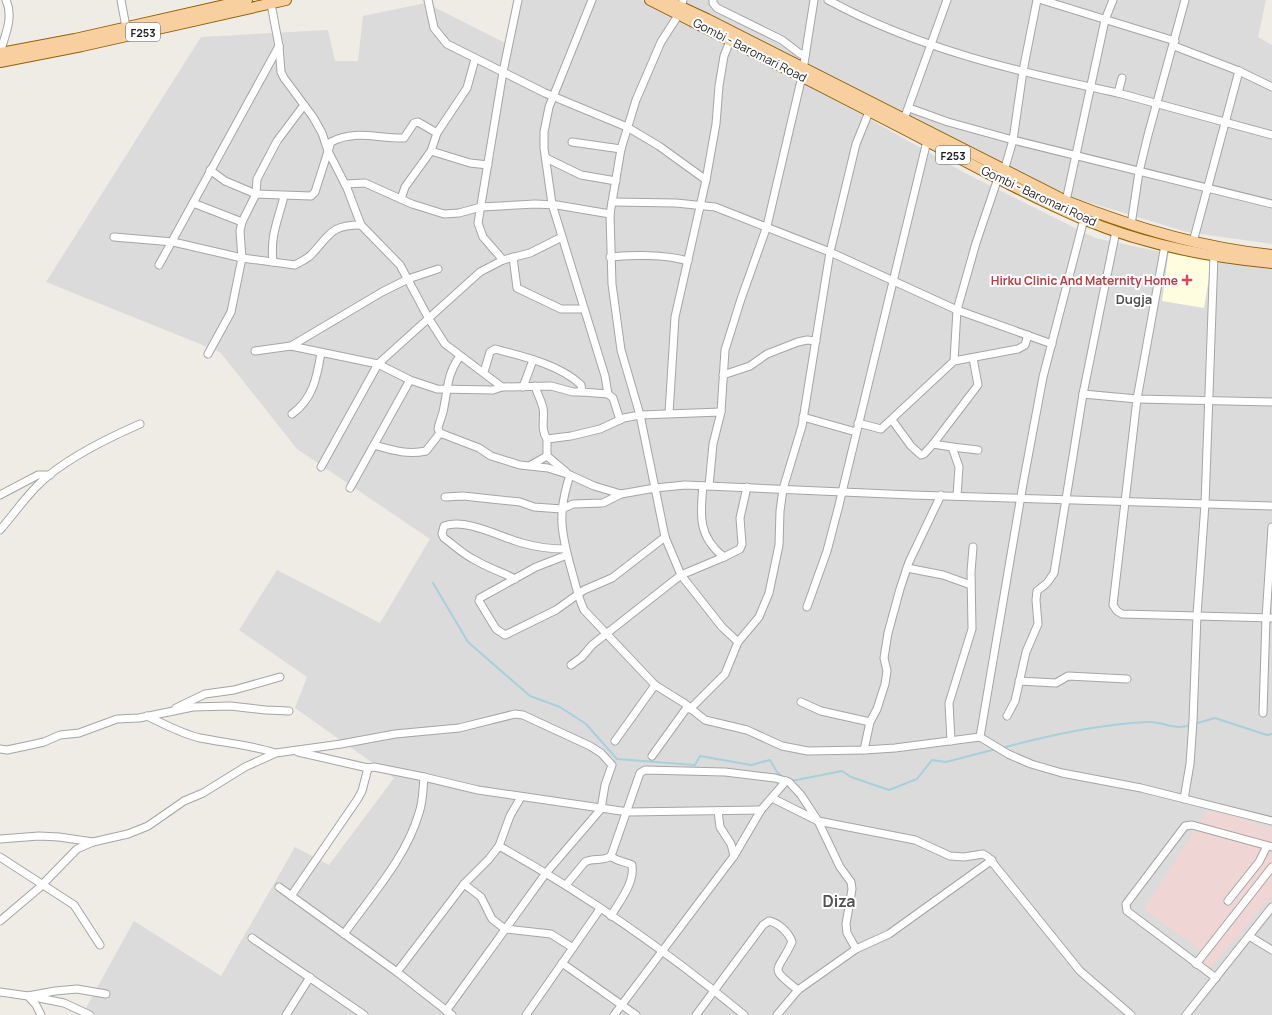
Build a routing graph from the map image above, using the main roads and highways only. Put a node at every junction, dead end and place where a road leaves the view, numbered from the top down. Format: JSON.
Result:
{"nodes":[{"id":1,"x":246,"y":0,"type":"edge"},
{"id":2,"x":286,"y":0,"type":"edge"},
{"id":3,"x":650,"y":0,"type":"edge"},
{"id":4,"x":666,"y":0,"type":"edge"},
{"id":5,"x":681,"y":7,"type":"edge"},
{"id":6,"x":0,"y":53,"type":"edge"},
{"id":7,"x":0,"y":62,"type":"edge"},
{"id":8,"x":802,"y":72,"type":"junction"},
{"id":9,"x":903,"y":124,"type":"junction"},
{"id":10,"x":1001,"y":175,"type":"junction"},
{"id":11,"x":1272,"y":255,"type":"edge"},
{"id":12,"x":1272,"y":263,"type":"edge"}],
"edges":[{"from":1,"to":6,"type":"main road","number":"F253"},
{"from":2,"to":7,"type":"main road","number":"F253"},
{"from":3,"to":5,"type":"main road","name":"Gombi - Baromari Road","number":"F253"},
{"from":4,"to":5,"type":"main road","name":"Gombi - Baromari Road","number":"F253"},
{"from":5,"to":8,"type":"main road","name":"Gombi - Baromari Road","number":"F253"},
{"from":8,"to":9,"type":"main road","name":"Gombi - Baromari Road","number":"F253"},
{"from":8,"to":9,"type":"main road","name":"Gombi - Baromari Road","number":"F253"},
{"from":9,"to":10,"type":"main road","name":"Gombi - Baromari Road","number":"F253"},
{"from":9,"to":10,"type":"main road","name":"Gombi - Baromari Road","number":"F253"},
{"from":10,"to":11,"type":"main road","name":"Gombi - Baromari Road","number":"F253"},
{"from":10,"to":12,"type":"main road","name":"Gombi - Baromari Road","number":"F253"}]}
